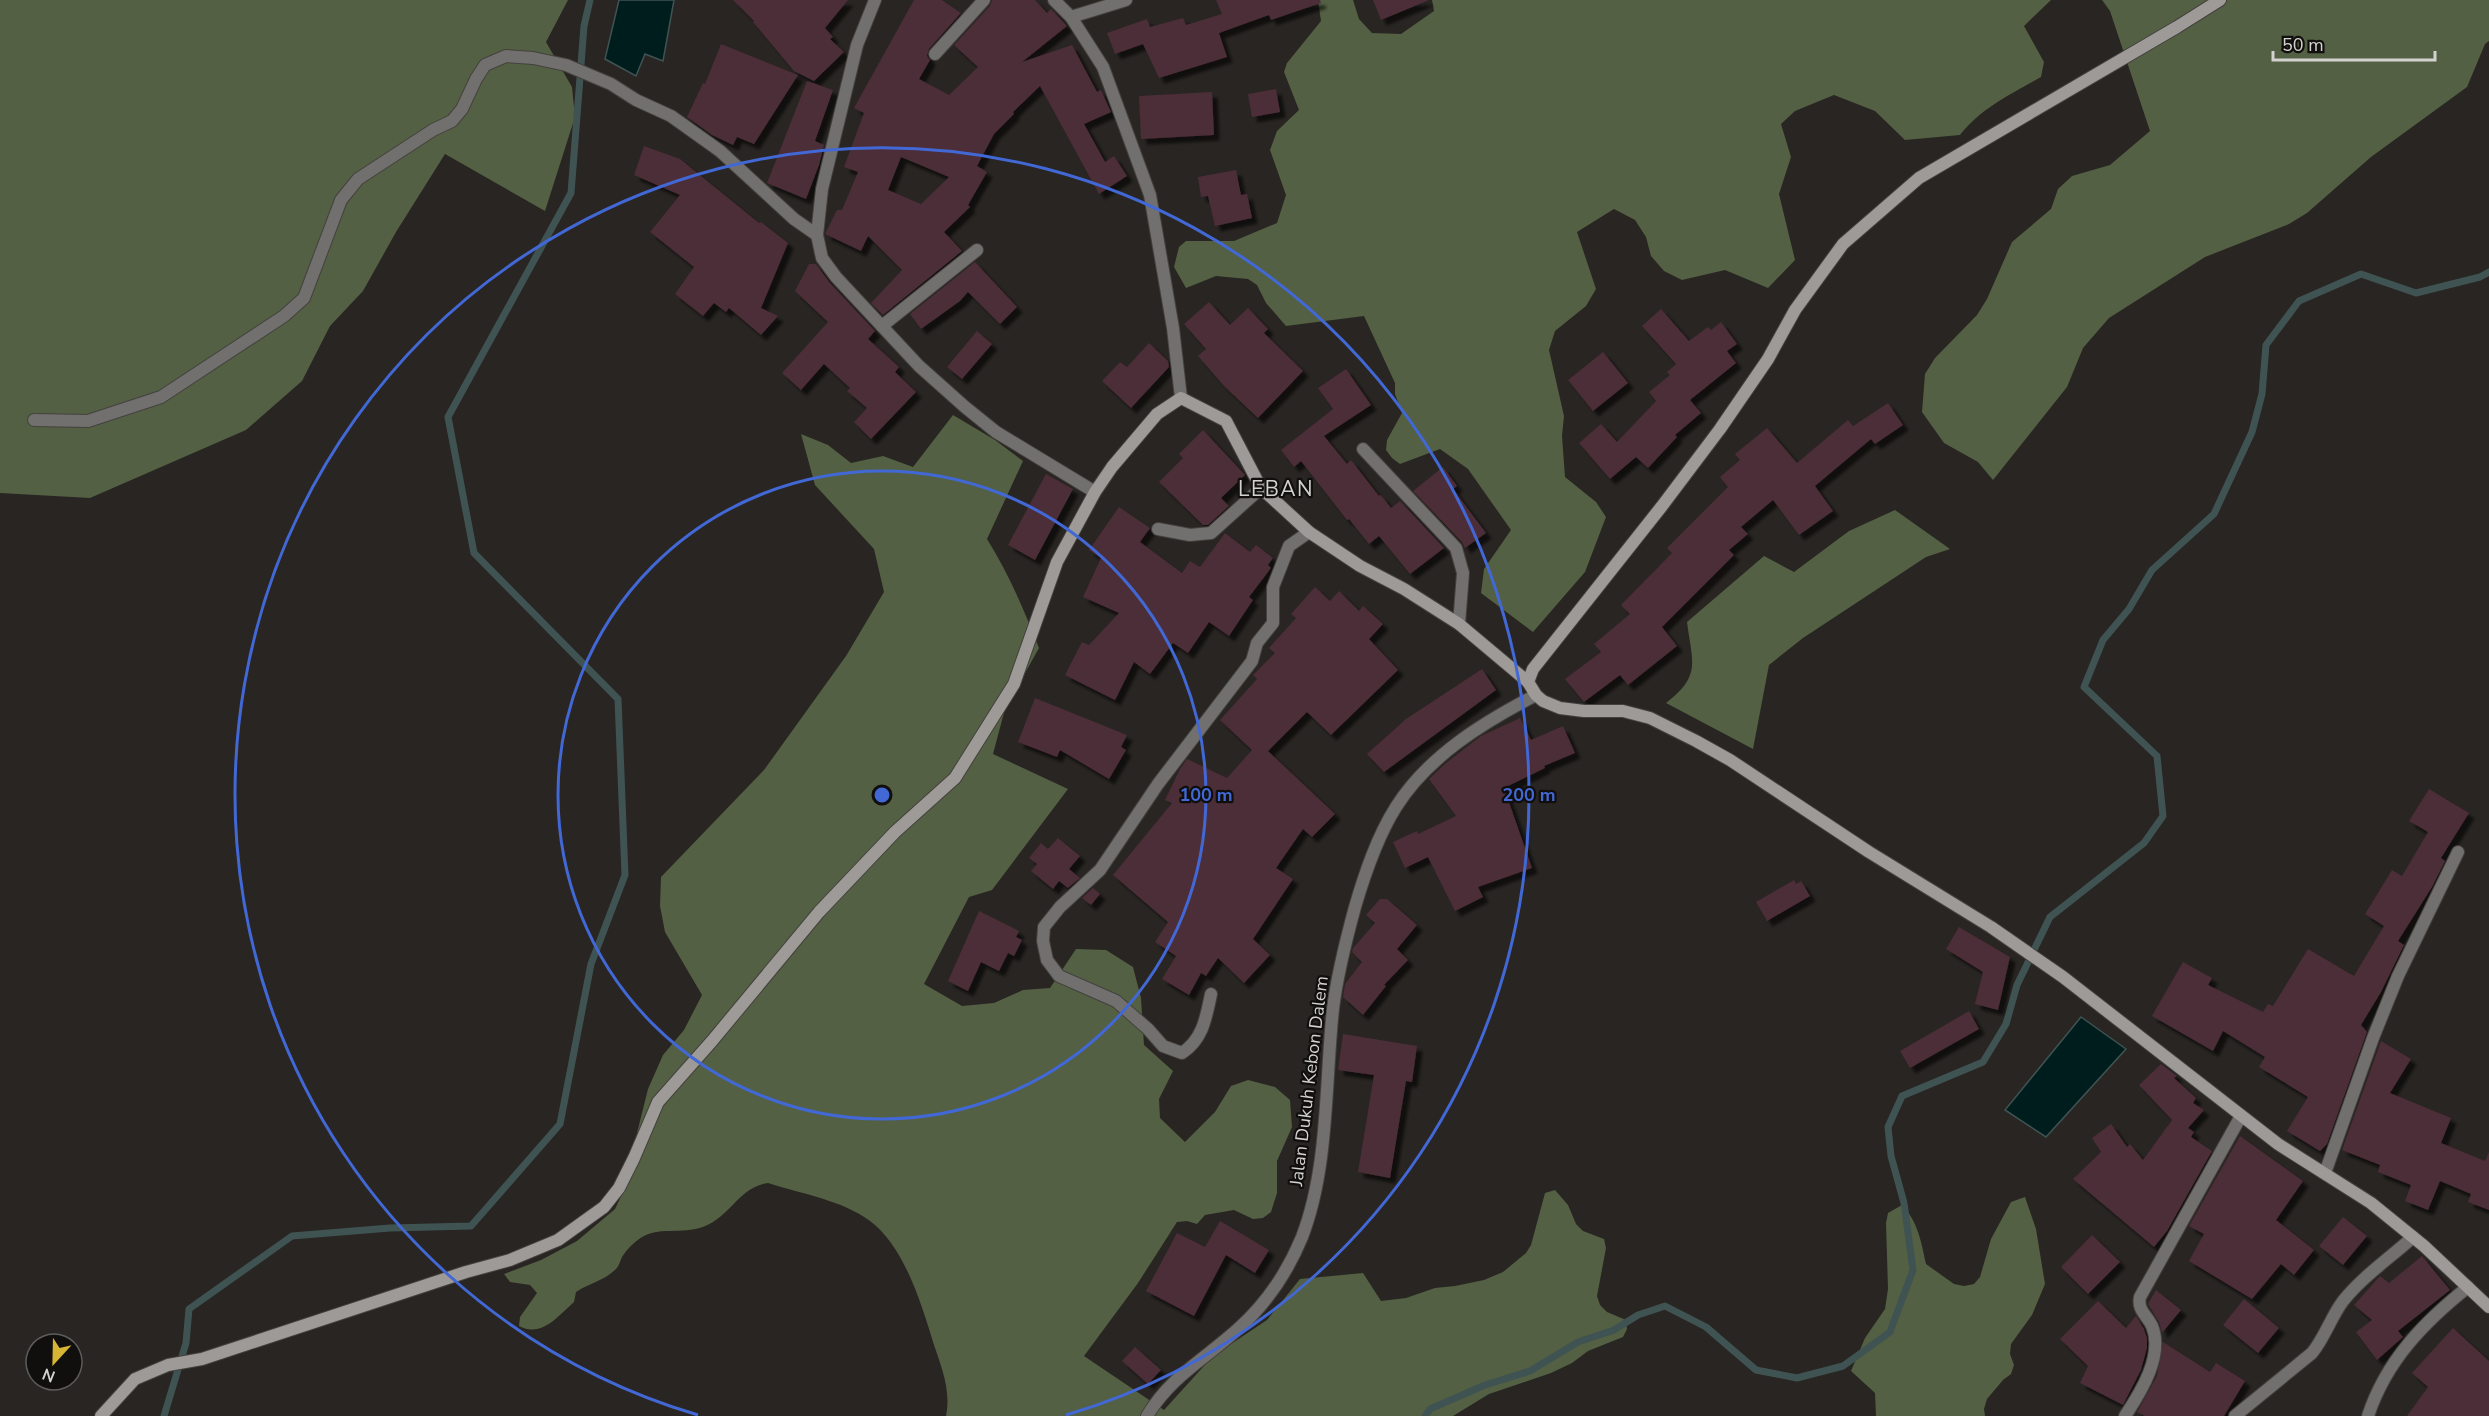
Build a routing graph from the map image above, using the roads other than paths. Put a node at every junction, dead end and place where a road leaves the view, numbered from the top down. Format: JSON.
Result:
{"nodes":[{"id":1,"x":874,"y":0,"type":"edge"},
{"id":2,"x":984,"y":0,"type":"edge"},
{"id":3,"x":1054,"y":0,"type":"edge"},
{"id":4,"x":1126,"y":0,"type":"edge"},
{"id":5,"x":2220,"y":0,"type":"edge"},
{"id":6,"x":1071,"y":17,"type":"junction"},
{"id":7,"x":935,"y":54,"type":"dead end"},
{"id":8,"x":817,"y":235,"type":"junction"},
{"id":9,"x":977,"y":250,"type":"dead end"},
{"id":10,"x":882,"y":326,"type":"junction"},
{"id":11,"x":1181,"y":398,"type":"junction"},
{"id":12,"x":34,"y":420,"type":"dead end"},
{"id":13,"x":1363,"y":449,"type":"dead end"},
{"id":14,"x":1261,"y":488,"type":"junction"},
{"id":15,"x":1095,"y":492,"type":"junction"},
{"id":16,"x":1158,"y":528,"type":"dead end"},
{"id":17,"x":1309,"y":532,"type":"junction"},
{"id":18,"x":1459,"y":624,"type":"junction"},
{"id":19,"x":1528,"y":682,"type":"junction"},
{"id":20,"x":1536,"y":695,"type":"junction"},
{"id":21,"x":2458,"y":852,"type":"dead end"},
{"id":22,"x":1211,"y":994,"type":"dead end"},
{"id":23,"x":2241,"y":1116,"type":"junction"},
{"id":24,"x":2325,"y":1173,"type":"junction"},
{"id":25,"x":2413,"y":1237,"type":"junction"},
{"id":26,"x":2468,"y":1287,"type":"junction"},
{"id":27,"x":2489,"y":1307,"type":"edge"},
{"id":28,"x":101,"y":1416,"type":"edge"},
{"id":29,"x":1147,"y":1416,"type":"edge"},
{"id":30,"x":2125,"y":1416,"type":"edge"},
{"id":31,"x":2235,"y":1416,"type":"edge"},
{"id":32,"x":2368,"y":1416,"type":"edge"}],
"edges":[{"from":1,"to":8,"type":"street"},
{"from":2,"to":7,"type":"street"},
{"from":3,"to":6,"type":"street"},
{"from":4,"to":6,"type":"street"},
{"from":5,"to":19,"type":"street"},
{"from":6,"to":11,"type":"street"},
{"from":8,"to":10,"type":"street"},
{"from":8,"to":12,"type":"street"},
{"from":9,"to":10,"type":"street"},
{"from":10,"to":15,"type":"street"},
{"from":11,"to":14,"type":"street"},
{"from":11,"to":15,"type":"street"},
{"from":13,"to":18,"type":"street"},
{"from":14,"to":16,"type":"street"},
{"from":14,"to":17,"type":"street"},
{"from":15,"to":28,"type":"street"},
{"from":17,"to":18,"type":"street"},
{"from":17,"to":22,"type":"street"},
{"from":18,"to":19,"type":"street"},
{"from":19,"to":20,"type":"street"},
{"from":20,"to":23,"type":"street"},
{"from":20,"to":29,"type":"street","name":"Jalan Dukuh Kebon Dalem"},
{"from":21,"to":24,"type":"street"},
{"from":23,"to":24,"type":"street"},
{"from":23,"to":30,"type":"street"},
{"from":24,"to":25,"type":"street"},
{"from":25,"to":26,"type":"street"},
{"from":25,"to":31,"type":"street"},
{"from":26,"to":27,"type":"street"},
{"from":26,"to":32,"type":"street"}]}
